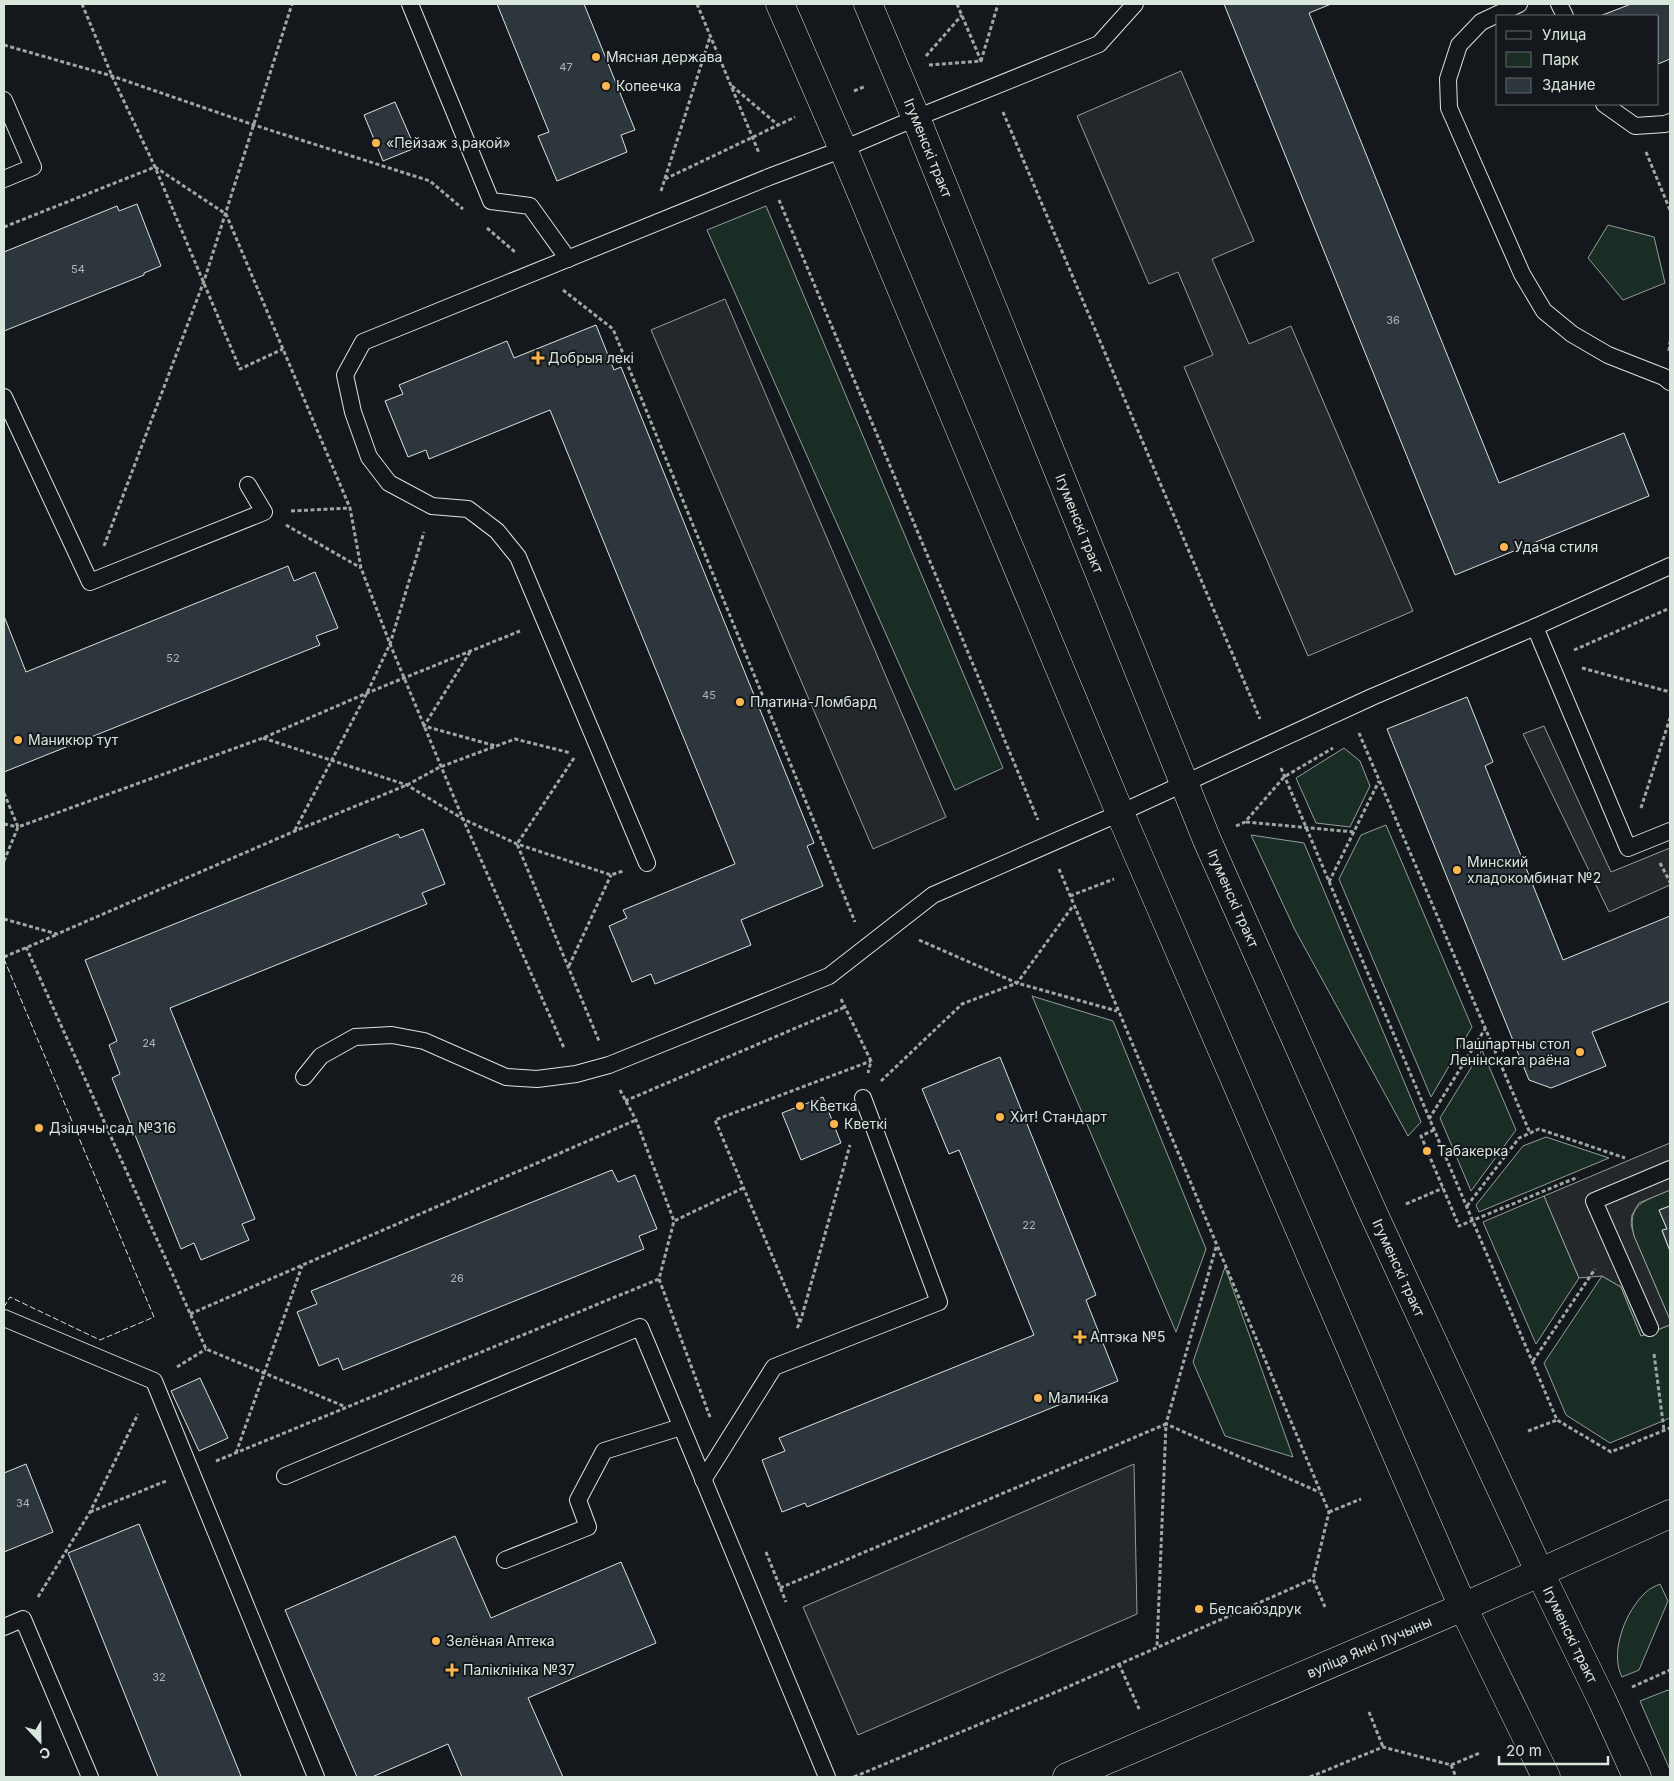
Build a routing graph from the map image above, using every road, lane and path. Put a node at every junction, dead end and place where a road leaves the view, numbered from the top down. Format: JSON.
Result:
{"nodes":[{"id":1,"x":82,"y":4,"type":"edge"},
{"id":2,"x":292,"y":4,"type":"edge"},
{"id":3,"x":410,"y":4,"type":"edge"},
{"id":4,"x":697,"y":4,"type":"edge"},
{"id":5,"x":780,"y":4,"type":"edge"},
{"id":6,"x":868,"y":4,"type":"edge"},
{"id":7,"x":957,"y":4,"type":"edge"},
{"id":8,"x":998,"y":4,"type":"edge"},
{"id":9,"x":1135,"y":4,"type":"edge"},
{"id":10,"x":1519,"y":4,"type":"edge"},
{"id":11,"x":962,"y":15,"type":"junction"},
{"id":12,"x":710,"y":36,"type":"junction"},
{"id":13,"x":4,"y":45,"type":"edge"},
{"id":14,"x":981,"y":61,"type":"junction"},
{"id":15,"x":907,"y":70,"type":"junction"},
{"id":16,"x":112,"y":76,"type":"junction"},
{"id":17,"x":731,"y":86,"type":"junction"},
{"id":18,"x":992,"y":87,"type":"junction"},
{"id":19,"x":4,"y":100,"type":"edge"},
{"id":20,"x":824,"y":103,"type":"junction"},
{"id":21,"x":1605,"y":105,"type":"edge"},
{"id":22,"x":916,"y":118,"type":"junction"},
{"id":23,"x":1670,"y":122,"type":"edge"},
{"id":24,"x":778,"y":124,"type":"junction"},
{"id":25,"x":254,"y":125,"type":"junction"},
{"id":26,"x":1634,"y":126,"type":"junction"},
{"id":27,"x":752,"y":137,"type":"junction"},
{"id":28,"x":843,"y":149,"type":"junction"},
{"id":29,"x":155,"y":167,"type":"junction"},
{"id":30,"x":769,"y":177,"type":"junction"},
{"id":31,"x":665,"y":179,"type":"junction"},
{"id":32,"x":4,"y":180,"type":"edge"},
{"id":33,"x":1670,"y":210,"type":"edge"},
{"id":34,"x":466,"y":211,"type":"dead end"},
{"id":35,"x":226,"y":214,"type":"junction"},
{"id":36,"x":481,"y":223,"type":"dead end"},
{"id":37,"x":650,"y":226,"type":"junction"},
{"id":38,"x":4,"y":227,"type":"edge"},
{"id":39,"x":568,"y":259,"type":"junction"},
{"id":40,"x":539,"y":271,"type":"junction"},
{"id":41,"x":204,"y":281,"type":"junction"},
{"id":42,"x":283,"y":349,"type":"junction"},
{"id":43,"x":1670,"y":382,"type":"edge"},
{"id":44,"x":4,"y":398,"type":"edge"},
{"id":45,"x":248,"y":485,"type":"dead end"},
{"id":46,"x":432,"y":506,"type":"junction"},
{"id":47,"x":350,"y":508,"type":"junction"},
{"id":48,"x":264,"y":512,"type":"junction"},
{"id":49,"x":1670,"y":566,"type":"edge"},
{"id":50,"x":361,"y":568,"type":"junction"},
{"id":51,"x":90,"y":582,"type":"junction"},
{"id":52,"x":1670,"y":608,"type":"edge"},
{"id":53,"x":546,"y":620,"type":"junction"},
{"id":54,"x":1535,"y":627,"type":"junction"},
{"id":55,"x":390,"y":644,"type":"junction"},
{"id":56,"x":470,"y":651,"type":"junction"},
{"id":57,"x":1550,"y":660,"type":"junction"},
{"id":58,"x":405,"y":678,"type":"junction"},
{"id":59,"x":1670,"y":692,"type":"edge"},
{"id":60,"x":367,"y":693,"type":"junction"},
{"id":61,"x":1670,"y":718,"type":"edge"},
{"id":62,"x":424,"y":726,"type":"junction"},
{"id":63,"x":1350,"y":737,"type":"dead end"},
{"id":64,"x":263,"y":738,"type":"junction"},
{"id":65,"x":1271,"y":743,"type":"junction"},
{"id":66,"x":496,"y":746,"type":"junction"},
{"id":67,"x":1334,"y":747,"type":"dead end"},
{"id":68,"x":331,"y":760,"type":"junction"},
{"id":69,"x":440,"y":767,"type":"junction"},
{"id":70,"x":1284,"y":777,"type":"junction"},
{"id":71,"x":1380,"y":780,"type":"junction"},
{"id":72,"x":1185,"y":784,"type":"junction"},
{"id":73,"x":407,"y":785,"type":"junction"},
{"id":74,"x":4,"y":793,"type":"edge"},
{"id":75,"x":1120,"y":814,"type":"junction"},
{"id":76,"x":462,"y":819,"type":"junction"},
{"id":77,"x":1245,"y":822,"type":"dead end"},
{"id":78,"x":4,"y":824,"type":"edge"},
{"id":79,"x":18,"y":827,"type":"junction"},
{"id":80,"x":1306,"y":828,"type":"junction"},
{"id":81,"x":295,"y":831,"type":"junction"},
{"id":82,"x":1670,"y":831,"type":"edge"},
{"id":83,"x":1354,"y":832,"type":"junction"},
{"id":84,"x":518,"y":844,"type":"junction"},
{"id":85,"x":1048,"y":844,"type":"junction"},
{"id":86,"x":1628,"y":848,"type":"junction"},
{"id":87,"x":4,"y":861,"type":"edge"},
{"id":88,"x":647,"y":863,"type":"joint"},
{"id":89,"x":611,"y":876,"type":"junction"},
{"id":90,"x":1329,"y":882,"type":"junction"},
{"id":91,"x":1074,"y":905,"type":"junction"},
{"id":92,"x":4,"y":919,"type":"edge"},
{"id":93,"x":892,"y":928,"type":"junction"},
{"id":94,"x":57,"y":934,"type":"junction"},
{"id":95,"x":26,"y":947,"type":"junction"},
{"id":96,"x":866,"y":948,"type":"junction"},
{"id":97,"x":4,"y":957,"type":"edge"},
{"id":98,"x":569,"y":966,"type":"junction"},
{"id":99,"x":829,"y":976,"type":"junction"},
{"id":100,"x":1017,"y":983,"type":"junction"},
{"id":101,"x":845,"y":1007,"type":"junction"},
{"id":102,"x":1118,"y":1011,"type":"junction"},
{"id":103,"x":1485,"y":1029,"type":"junction"},
{"id":104,"x":870,"y":1061,"type":"junction"},
{"id":105,"x":609,"y":1065,"type":"junction"},
{"id":106,"x":576,"y":1074,"type":"junction"},
{"id":107,"x":304,"y":1077,"type":"dead end"},
{"id":108,"x":863,"y":1098,"type":"junction"},
{"id":109,"x":625,"y":1101,"type":"junction"},
{"id":110,"x":1430,"y":1119,"type":"junction"},
{"id":111,"x":636,"y":1120,"type":"junction"},
{"id":112,"x":1434,"y":1130,"type":"junction"},
{"id":113,"x":1530,"y":1133,"type":"junction"},
{"id":114,"x":1625,"y":1158,"type":"junction"},
{"id":115,"x":1616,"y":1162,"type":"dead end"},
{"id":116,"x":1668,"y":1170,"type":"edge"},
{"id":117,"x":1580,"y":1176,"type":"dead end"},
{"id":118,"x":743,"y":1188,"type":"junction"},
{"id":119,"x":1442,"y":1188,"type":"junction"},
{"id":120,"x":1467,"y":1207,"type":"junction"},
{"id":121,"x":1375,"y":1217,"type":"junction"},
{"id":122,"x":674,"y":1221,"type":"junction"},
{"id":123,"x":1473,"y":1221,"type":"junction"},
{"id":124,"x":1612,"y":1242,"type":"junction"},
{"id":125,"x":1216,"y":1246,"type":"junction"},
{"id":126,"x":303,"y":1265,"type":"junction"},
{"id":127,"x":190,"y":1314,"type":"junction"},
{"id":128,"x":4,"y":1318,"type":"edge"},
{"id":129,"x":800,"y":1323,"type":"junction"},
{"id":130,"x":1650,"y":1328,"type":"joint"},
{"id":131,"x":206,"y":1349,"type":"junction"},
{"id":132,"x":1532,"y":1361,"type":"junction"},
{"id":133,"x":774,"y":1367,"type":"junction"},
{"id":134,"x":264,"y":1373,"type":"junction"},
{"id":135,"x":154,"y":1381,"type":"junction"},
{"id":136,"x":346,"y":1407,"type":"junction"},
{"id":137,"x":1557,"y":1420,"type":"junction"},
{"id":138,"x":1166,"y":1424,"type":"junction"},
{"id":139,"x":681,"y":1427,"type":"junction"},
{"id":140,"x":1670,"y":1428,"type":"edge"},
{"id":141,"x":1664,"y":1430,"type":"junction"},
{"id":142,"x":1528,"y":1431,"type":"dead end"},
{"id":143,"x":236,"y":1453,"type":"junction"},
{"id":144,"x":191,"y":1471,"type":"junction"},
{"id":145,"x":285,"y":1476,"type":"dead end"},
{"id":146,"x":703,"y":1480,"type":"junction"},
{"id":147,"x":1319,"y":1492,"type":"junction"},
{"id":148,"x":1361,"y":1499,"type":"dead end"},
{"id":149,"x":90,"y":1512,"type":"junction"},
{"id":150,"x":1329,"y":1512,"type":"junction"},
{"id":151,"x":1670,"y":1514,"type":"edge"},
{"id":152,"x":505,"y":1560,"type":"dead end"},
{"id":153,"x":1540,"y":1573,"type":"junction"},
{"id":154,"x":1313,"y":1579,"type":"junction"},
{"id":155,"x":753,"y":1599,"type":"junction"},
{"id":156,"x":1464,"y":1607,"type":"junction"},
{"id":157,"x":1325,"y":1608,"type":"dead end"},
{"id":158,"x":24,"y":1619,"type":"junction"},
{"id":159,"x":4,"y":1627,"type":"edge"},
{"id":160,"x":1157,"y":1647,"type":"junction"},
{"id":161,"x":1119,"y":1664,"type":"junction"},
{"id":162,"x":1670,"y":1670,"type":"edge"},
{"id":163,"x":1631,"y":1687,"type":"dead end"},
{"id":164,"x":1369,"y":1712,"type":"dead end"},
{"id":165,"x":1153,"y":1740,"type":"junction"},
{"id":166,"x":1383,"y":1747,"type":"junction"},
{"id":167,"x":1480,"y":1753,"type":"dead end"},
{"id":168,"x":1451,"y":1765,"type":"junction"},
{"id":169,"x":90,"y":1777,"type":"edge"},
{"id":170,"x":316,"y":1777,"type":"edge"},
{"id":171,"x":827,"y":1777,"type":"edge"},
{"id":172,"x":853,"y":1777,"type":"edge"},
{"id":173,"x":1067,"y":1777,"type":"edge"},
{"id":174,"x":1310,"y":1777,"type":"edge"},
{"id":175,"x":1456,"y":1777,"type":"edge"},
{"id":176,"x":1546,"y":1777,"type":"edge"},
{"id":177,"x":1637,"y":1777,"type":"edge"}],
"edges":[{"from":1,"to":16,"type":"path"},
{"from":2,"to":25,"type":"path"},
{"from":3,"to":39,"type":"lane"},
{"from":4,"to":12,"type":"path"},
{"from":5,"to":20,"type":"main road"},
{"from":6,"to":15,"type":"main road","name":"Ігуменскі тракт"},
{"from":7,"to":11,"type":"path"},
{"from":8,"to":14,"type":"path"},
{"from":9,"to":18,"type":"lane"},
{"from":10,"to":43,"type":"lane"},
{"from":11,"to":14,"type":"path"},
{"from":11,"to":15,"type":"path"},
{"from":12,"to":17,"type":"path"},
{"from":12,"to":31,"type":"path"},
{"from":13,"to":16,"type":"path"},
{"from":14,"to":15,"type":"path"},
{"from":14,"to":18,"type":"path"},
{"from":15,"to":20,"type":"path"},
{"from":15,"to":22,"type":"main road","name":"Ігуменскі тракт"},
{"from":16,"to":25,"type":"path"},
{"from":16,"to":29,"type":"path"},
{"from":17,"to":24,"type":"path"},
{"from":17,"to":27,"type":"path"},
{"from":18,"to":22,"type":"lane"},
{"from":18,"to":65,"type":"path"},
{"from":19,"to":32,"type":"lane"},
{"from":20,"to":24,"type":"path"},
{"from":20,"to":28,"type":"main road"},
{"from":21,"to":26,"type":"lane"},
{"from":22,"to":28,"type":"lane"},
{"from":22,"to":72,"type":"main road","name":"Ігуменскі тракт"},
{"from":23,"to":26,"type":"lane"},
{"from":24,"to":27,"type":"path"},
{"from":25,"to":34,"type":"path"},
{"from":25,"to":35,"type":"path"},
{"from":26,"to":33,"type":"path"},
{"from":27,"to":30,"type":"path"},
{"from":27,"to":31,"type":"path"},
{"from":28,"to":30,"type":"lane"},
{"from":28,"to":75,"type":"main road"},
{"from":29,"to":35,"type":"path"},
{"from":29,"to":38,"type":"path"},
{"from":29,"to":41,"type":"path"},
{"from":30,"to":37,"type":"lane"},
{"from":30,"to":85,"type":"path"},
{"from":31,"to":37,"type":"path"},
{"from":35,"to":41,"type":"path"},
{"from":35,"to":42,"type":"path"},
{"from":36,"to":40,"type":"path"},
{"from":37,"to":39,"type":"lane"},
{"from":39,"to":40,"type":"lane"},
{"from":40,"to":46,"type":"lane"},
{"from":40,"to":96,"type":"path"},
{"from":41,"to":42,"type":"path"},
{"from":41,"to":51,"type":"path"},
{"from":42,"to":47,"type":"path"},
{"from":44,"to":51,"type":"lane"},
{"from":45,"to":48,"type":"lane"},
{"from":46,"to":53,"type":"lane"},
{"from":46,"to":55,"type":"path"},
{"from":47,"to":48,"type":"path"},
{"from":47,"to":50,"type":"path"},
{"from":48,"to":50,"type":"path"},
{"from":48,"to":51,"type":"lane"},
{"from":49,"to":54,"type":"lane"},
{"from":50,"to":55,"type":"path"},
{"from":52,"to":57,"type":"path"},
{"from":53,"to":56,"type":"path"},
{"from":53,"to":88,"type":"lane"},
{"from":54,"to":57,"type":"lane"},
{"from":54,"to":65,"type":"lane"},
{"from":55,"to":58,"type":"path"},
{"from":55,"to":60,"type":"path"},
{"from":56,"to":58,"type":"path"},
{"from":56,"to":62,"type":"path"},
{"from":57,"to":59,"type":"path"},
{"from":57,"to":86,"type":"lane"},
{"from":58,"to":60,"type":"path"},
{"from":58,"to":62,"type":"path"},
{"from":60,"to":64,"type":"path"},
{"from":60,"to":68,"type":"path"},
{"from":61,"to":86,"type":"path"},
{"from":62,"to":66,"type":"path"},
{"from":62,"to":69,"type":"path"},
{"from":63,"to":71,"type":"path"},
{"from":64,"to":68,"type":"path"},
{"from":64,"to":79,"type":"path"},
{"from":65,"to":70,"type":"path"},
{"from":65,"to":72,"type":"lane"},
{"from":66,"to":69,"type":"path"},
{"from":66,"to":84,"type":"path"},
{"from":67,"to":70,"type":"path"},
{"from":68,"to":73,"type":"path"},
{"from":68,"to":81,"type":"path"},
{"from":69,"to":73,"type":"path"},
{"from":69,"to":76,"type":"path"},
{"from":70,"to":80,"type":"path"},
{"from":71,"to":83,"type":"path"},
{"from":71,"to":103,"type":"path"},
{"from":72,"to":75,"type":"lane"},
{"from":72,"to":121,"type":"main road","name":"Ігуменскі тракт"},
{"from":73,"to":76,"type":"path"},
{"from":73,"to":81,"type":"path"},
{"from":74,"to":79,"type":"path"},
{"from":75,"to":85,"type":"lane"},
{"from":75,"to":156,"type":"main road"},
{"from":76,"to":84,"type":"path"},
{"from":76,"to":106,"type":"path"},
{"from":77,"to":80,"type":"path"},
{"from":78,"to":79,"type":"path"},
{"from":79,"to":87,"type":"path"},
{"from":80,"to":83,"type":"path"},
{"from":80,"to":90,"type":"path"},
{"from":81,"to":94,"type":"path"},
{"from":82,"to":86,"type":"lane"},
{"from":83,"to":90,"type":"path"},
{"from":84,"to":89,"type":"path"},
{"from":84,"to":98,"type":"path"},
{"from":85,"to":91,"type":"path"},
{"from":85,"to":93,"type":"lane"},
{"from":88,"to":89,"type":"path"},
{"from":89,"to":98,"type":"path"},
{"from":90,"to":110,"type":"path"},
{"from":91,"to":100,"type":"path"},
{"from":91,"to":102,"type":"path"},
{"from":92,"to":94,"type":"path"},
{"from":93,"to":96,"type":"lane"},
{"from":93,"to":100,"type":"path"},
{"from":94,"to":95,"type":"path"},
{"from":95,"to":97,"type":"path"},
{"from":95,"to":127,"type":"path"},
{"from":96,"to":99,"type":"lane"},
{"from":98,"to":105,"type":"path"},
{"from":99,"to":101,"type":"path"},
{"from":99,"to":105,"type":"lane"},
{"from":100,"to":102,"type":"path"},
{"from":100,"to":108,"type":"path"},
{"from":101,"to":104,"type":"path"},
{"from":101,"to":109,"type":"path"},
{"from":102,"to":125,"type":"path"},
{"from":103,"to":110,"type":"path"},
{"from":103,"to":113,"type":"path"},
{"from":104,"to":108,"type":"path"},
{"from":104,"to":118,"type":"path"},
{"from":105,"to":106,"type":"lane"},
{"from":105,"to":109,"type":"path"},
{"from":106,"to":107,"type":"lane"},
{"from":108,"to":129,"type":"path"},
{"from":108,"to":133,"type":"lane"},
{"from":109,"to":111,"type":"path"},
{"from":110,"to":112,"type":"path"},
{"from":111,"to":122,"type":"path"},
{"from":111,"to":126,"type":"path"},
{"from":112,"to":119,"type":"path"},
{"from":112,"to":120,"type":"path"},
{"from":113,"to":114,"type":"path"},
{"from":113,"to":120,"type":"path"},
{"from":114,"to":115,"type":"path"},
{"from":114,"to":116,"type":"path"},
{"from":116,"to":124,"type":"lane"},
{"from":117,"to":123,"type":"path"},
{"from":118,"to":122,"type":"path"},
{"from":118,"to":129,"type":"path"},
{"from":119,"to":121,"type":"path"},
{"from":119,"to":123,"type":"path"},
{"from":120,"to":123,"type":"path"},
{"from":121,"to":153,"type":"main road","name":"Ігуменскі тракт"},
{"from":122,"to":136,"type":"path"},
{"from":123,"to":132,"type":"path"},
{"from":124,"to":130,"type":"lane"},
{"from":124,"to":132,"type":"path"},
{"from":125,"to":138,"type":"path"},
{"from":125,"to":147,"type":"path"},
{"from":126,"to":127,"type":"path"},
{"from":126,"to":134,"type":"path"},
{"from":127,"to":131,"type":"path"},
{"from":128,"to":135,"type":"lane"},
{"from":129,"to":133,"type":"path"},
{"from":130,"to":141,"type":"path"},
{"from":131,"to":134,"type":"path"},
{"from":131,"to":135,"type":"path"},
{"from":132,"to":137,"type":"path"},
{"from":133,"to":146,"type":"lane"},
{"from":134,"to":136,"type":"path"},
{"from":134,"to":143,"type":"path"},
{"from":135,"to":144,"type":"lane"},
{"from":135,"to":149,"type":"path"},
{"from":136,"to":143,"type":"path"},
{"from":137,"to":141,"type":"path"},
{"from":137,"to":142,"type":"path"},
{"from":138,"to":147,"type":"path"},
{"from":138,"to":155,"type":"path"},
{"from":138,"to":160,"type":"path"},
{"from":139,"to":145,"type":"lane"},
{"from":139,"to":146,"type":"lane"},
{"from":139,"to":152,"type":"lane"},
{"from":140,"to":141,"type":"path"},
{"from":143,"to":144,"type":"path"},
{"from":144,"to":149,"type":"path"},
{"from":144,"to":170,"type":"lane"},
{"from":146,"to":155,"type":"lane"},
{"from":147,"to":150,"type":"path"},
{"from":148,"to":150,"type":"path"},
{"from":149,"to":158,"type":"path"},
{"from":150,"to":154,"type":"path"},
{"from":151,"to":153,"type":"main road","name":"вуліца Янкі Лучыны"},
{"from":153,"to":156,"type":"main road","name":"вуліца Янкі Лучыны"},
{"from":153,"to":177,"type":"main road","name":"Ігуменскі тракт"},
{"from":154,"to":157,"type":"path"},
{"from":154,"to":160,"type":"path"},
{"from":155,"to":171,"type":"lane"},
{"from":156,"to":165,"type":"main road","name":"вуліца Янкі Лучыны"},
{"from":156,"to":176,"type":"main road"},
{"from":158,"to":159,"type":"lane"},
{"from":158,"to":169,"type":"lane"},
{"from":160,"to":161,"type":"path"},
{"from":161,"to":165,"type":"path"},
{"from":161,"to":172,"type":"path"},
{"from":162,"to":163,"type":"path"},
{"from":164,"to":166,"type":"path"},
{"from":165,"to":173,"type":"main road","name":"вуліца Янкі Лучыны"},
{"from":166,"to":168,"type":"path"},
{"from":166,"to":174,"type":"path"},
{"from":167,"to":168,"type":"path"},
{"from":168,"to":175,"type":"path"}]}
